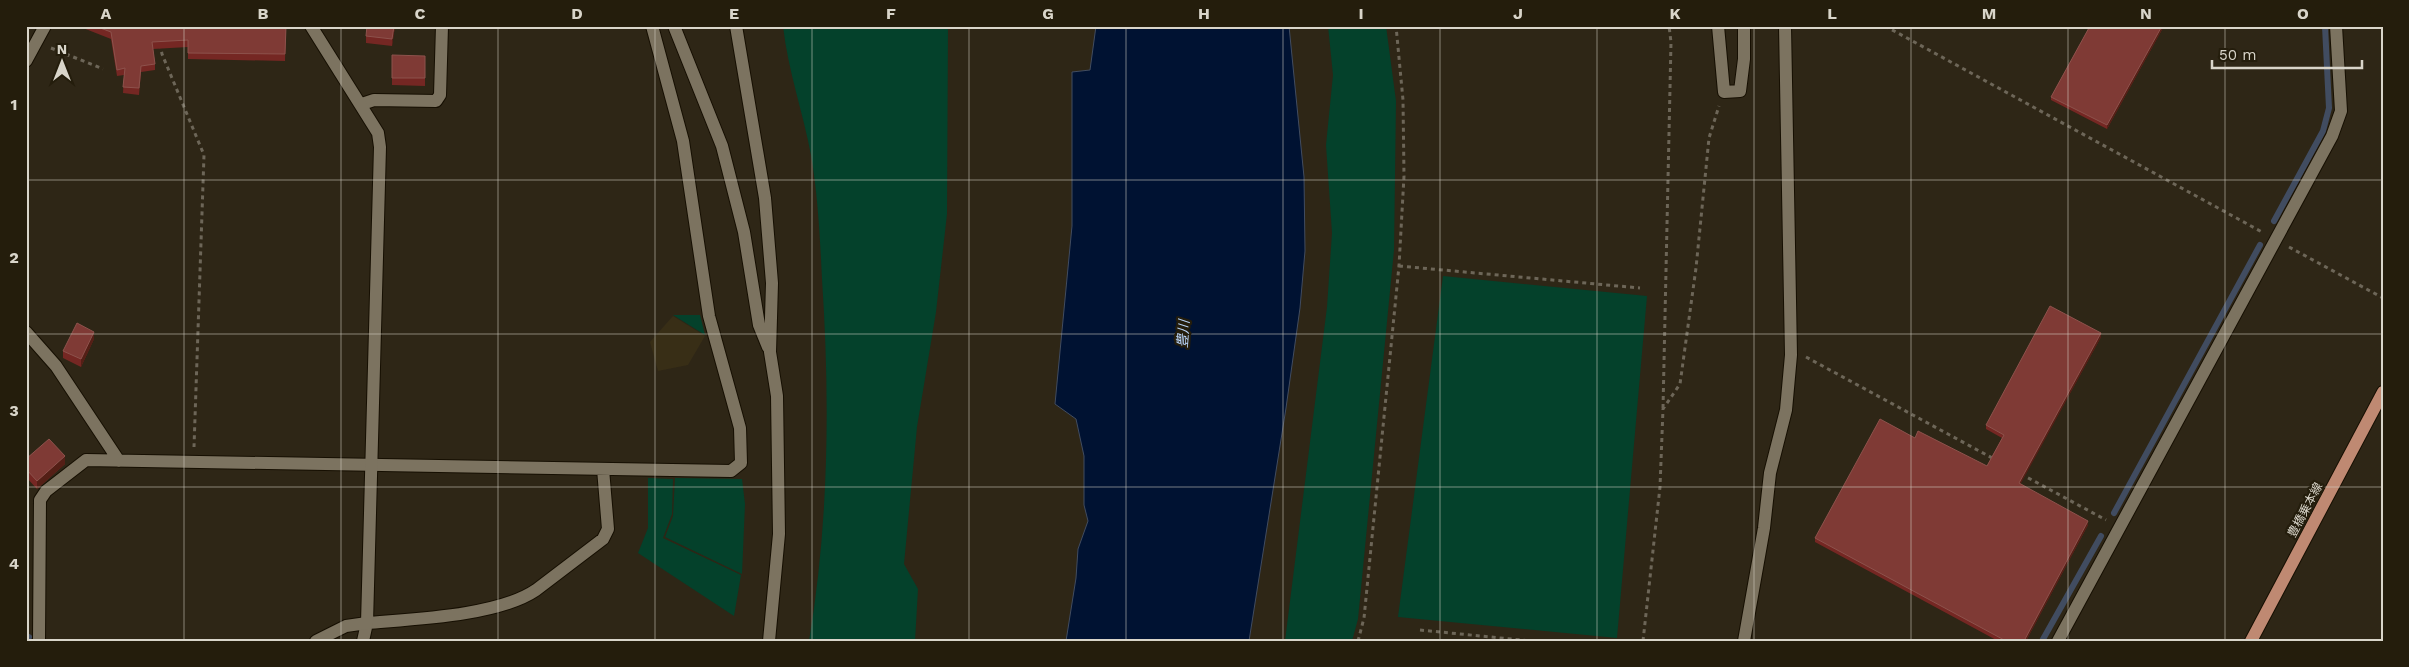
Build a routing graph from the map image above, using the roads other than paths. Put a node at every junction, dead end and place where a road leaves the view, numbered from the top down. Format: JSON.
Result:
{"nodes":[{"id":1,"x":45,"y":26,"type":"edge"},
{"id":2,"x":311,"y":26,"type":"edge"},
{"id":3,"x":442,"y":26,"type":"edge"},
{"id":4,"x":652,"y":26,"type":"edge"},
{"id":5,"x":674,"y":26,"type":"edge"},
{"id":6,"x":736,"y":26,"type":"edge"},
{"id":7,"x":1718,"y":26,"type":"edge"},
{"id":8,"x":1744,"y":26,"type":"edge"},
{"id":9,"x":1785,"y":26,"type":"edge"},
{"id":10,"x":2336,"y":26,"type":"edge"},
{"id":11,"x":26,"y":61,"type":"edge"},
{"id":12,"x":362,"y":104,"type":"junction"},
{"id":13,"x":26,"y":332,"type":"edge"},
{"id":14,"x":770,"y":352,"type":"junction"},
{"id":15,"x":2383,"y":392,"type":"edge"},
{"id":16,"x":119,"y":462,"type":"junction"},
{"id":17,"x":370,"y":466,"type":"junction"},
{"id":18,"x":603,"y":469,"type":"junction"},
{"id":19,"x":367,"y":623,"type":"junction"},
{"id":20,"x":39,"y":641,"type":"edge"},
{"id":21,"x":316,"y":641,"type":"edge"},
{"id":22,"x":363,"y":641,"type":"edge"},
{"id":23,"x":769,"y":641,"type":"edge"},
{"id":24,"x":1744,"y":641,"type":"edge"},
{"id":25,"x":2058,"y":641,"type":"edge"},
{"id":26,"x":2251,"y":641,"type":"edge"}],
"edges":[{"from":1,"to":11,"type":"street"},
{"from":2,"to":12,"type":"street"},
{"from":3,"to":12,"type":"street"},
{"from":4,"to":18,"type":"street"},
{"from":5,"to":14,"type":"street"},
{"from":6,"to":14,"type":"street"},
{"from":7,"to":8,"type":"street"},
{"from":9,"to":24,"type":"street"},
{"from":10,"to":25,"type":"street"},
{"from":12,"to":17,"type":"street"},
{"from":13,"to":16,"type":"street"},
{"from":14,"to":23,"type":"street"},
{"from":15,"to":26,"type":"main road","name":"豊橋乗本線"},
{"from":16,"to":17,"type":"street"},
{"from":16,"to":20,"type":"street"},
{"from":17,"to":18,"type":"street"},
{"from":17,"to":19,"type":"street"},
{"from":18,"to":19,"type":"street"},
{"from":19,"to":21,"type":"street"},
{"from":19,"to":22,"type":"street"}]}
